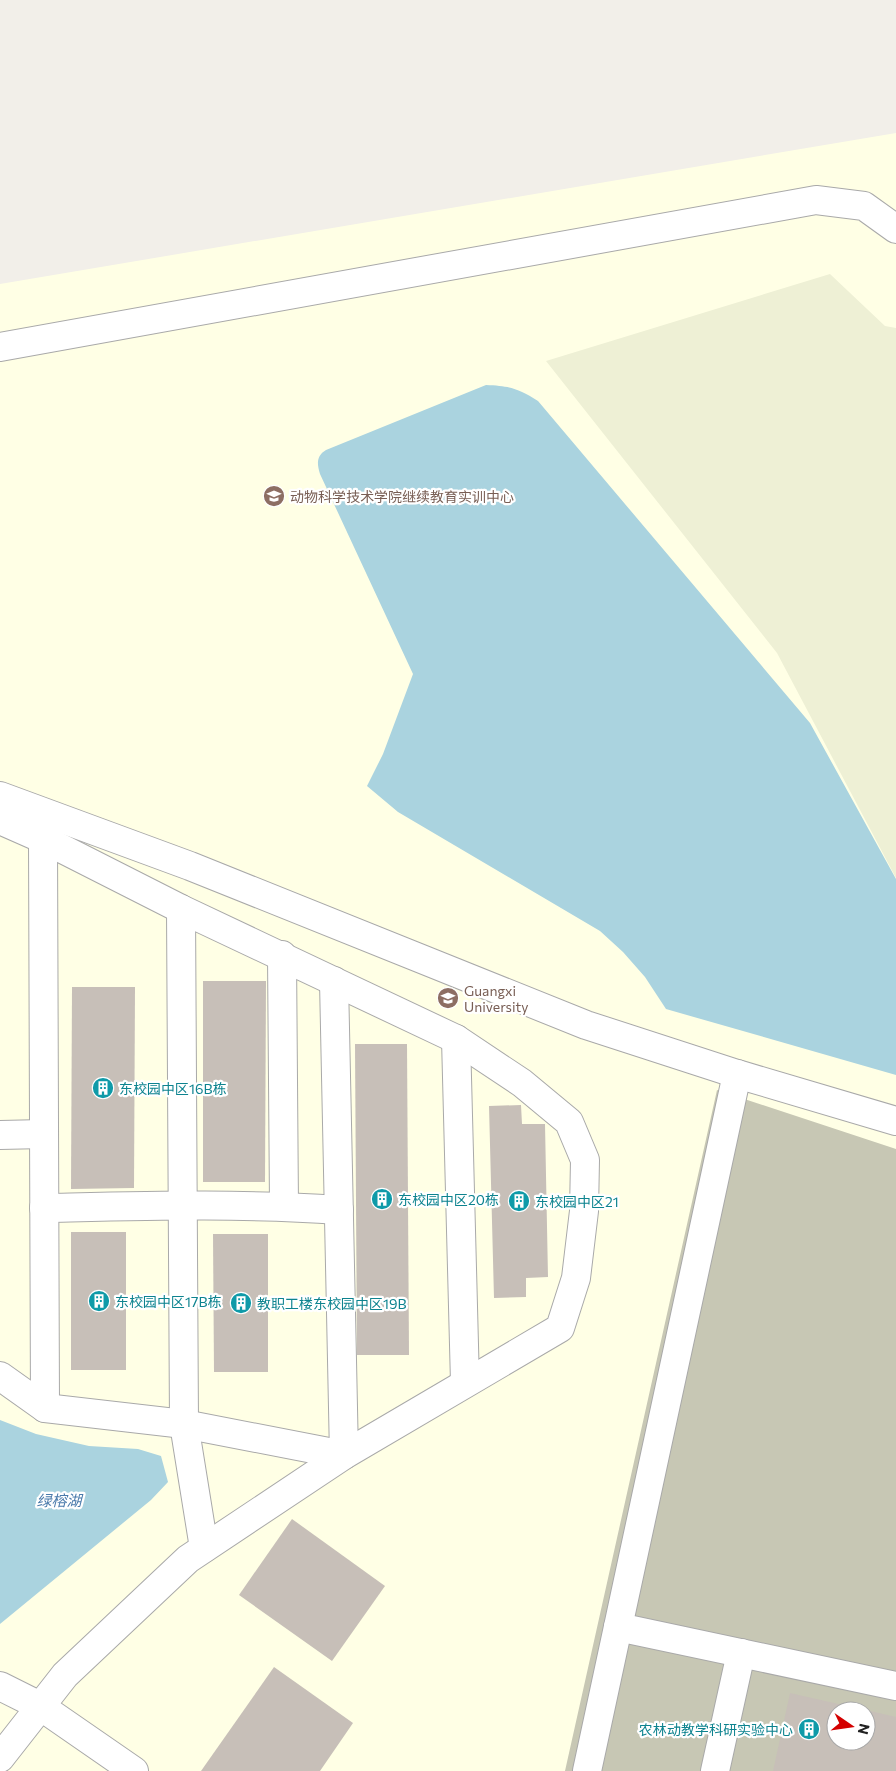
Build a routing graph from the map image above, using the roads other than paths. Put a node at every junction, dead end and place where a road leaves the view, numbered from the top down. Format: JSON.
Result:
{"nodes":[{"id":1,"x":896,"y":229,"type":"edge"},
{"id":2,"x":0,"y":347,"type":"edge"},
{"id":3,"x":0,"y":796,"type":"edge"},
{"id":4,"x":0,"y":820,"type":"edge"},
{"id":5,"x":43,"y":839,"type":"junction"},
{"id":6,"x":181,"y":909,"type":"junction"},
{"id":7,"x":282,"y":955,"type":"junction"},
{"id":8,"x":334,"y":981,"type":"junction"},
{"id":9,"x":456,"y":1039,"type":"junction"},
{"id":10,"x":737,"y":1074,"type":"junction"},
{"id":11,"x":896,"y":1121,"type":"edge"},
{"id":12,"x":44,"y":1134,"type":"junction"},
{"id":13,"x":0,"y":1135,"type":"edge"},
{"id":14,"x":183,"y":1206,"type":"junction"},
{"id":15,"x":284,"y":1206,"type":"junction"},
{"id":16,"x":44,"y":1208,"type":"junction"},
{"id":17,"x":339,"y":1210,"type":"junction"},
{"id":18,"x":0,"y":1376,"type":"edge"},
{"id":19,"x":465,"y":1382,"type":"junction"},
{"id":20,"x":45,"y":1408,"type":"junction"},
{"id":21,"x":184,"y":1424,"type":"junction"},
{"id":22,"x":344,"y":1456,"type":"junction"},
{"id":23,"x":204,"y":1548,"type":"junction"},
{"id":24,"x":618,"y":1627,"type":"junction"},
{"id":25,"x":741,"y":1653,"type":"junction"},
{"id":26,"x":0,"y":1686,"type":"edge"},
{"id":27,"x":896,"y":1686,"type":"edge"},
{"id":28,"x":40,"y":1706,"type":"junction"},
{"id":29,"x":0,"y":1758,"type":"edge"},
{"id":30,"x":134,"y":1771,"type":"edge"},
{"id":31,"x":588,"y":1771,"type":"edge"},
{"id":32,"x":715,"y":1771,"type":"edge"}],
"edges":[{"from":1,"to":2,"type":"street"},
{"from":3,"to":10,"type":"street"},
{"from":4,"to":5,"type":"street"},
{"from":5,"to":6,"type":"street"},
{"from":5,"to":12,"type":"street"},
{"from":6,"to":7,"type":"street"},
{"from":6,"to":14,"type":"street"},
{"from":7,"to":8,"type":"street"},
{"from":7,"to":15,"type":"street"},
{"from":8,"to":9,"type":"street"},
{"from":8,"to":17,"type":"street"},
{"from":9,"to":19,"type":"street"},
{"from":9,"to":19,"type":"street"},
{"from":10,"to":11,"type":"street"},
{"from":10,"to":24,"type":"street"},
{"from":12,"to":13,"type":"street"},
{"from":12,"to":16,"type":"street"},
{"from":14,"to":15,"type":"street"},
{"from":14,"to":16,"type":"street"},
{"from":14,"to":21,"type":"street"},
{"from":15,"to":17,"type":"street"},
{"from":16,"to":20,"type":"street"},
{"from":17,"to":22,"type":"street"},
{"from":18,"to":20,"type":"street"},
{"from":19,"to":22,"type":"street"},
{"from":20,"to":21,"type":"street"},
{"from":21,"to":22,"type":"street"},
{"from":21,"to":23,"type":"street"},
{"from":22,"to":23,"type":"street"},
{"from":23,"to":28,"type":"street"},
{"from":24,"to":25,"type":"street"},
{"from":24,"to":31,"type":"street"},
{"from":25,"to":27,"type":"street"},
{"from":25,"to":32,"type":"street"},
{"from":26,"to":28,"type":"street"},
{"from":28,"to":29,"type":"street"},
{"from":28,"to":30,"type":"street"}]}
